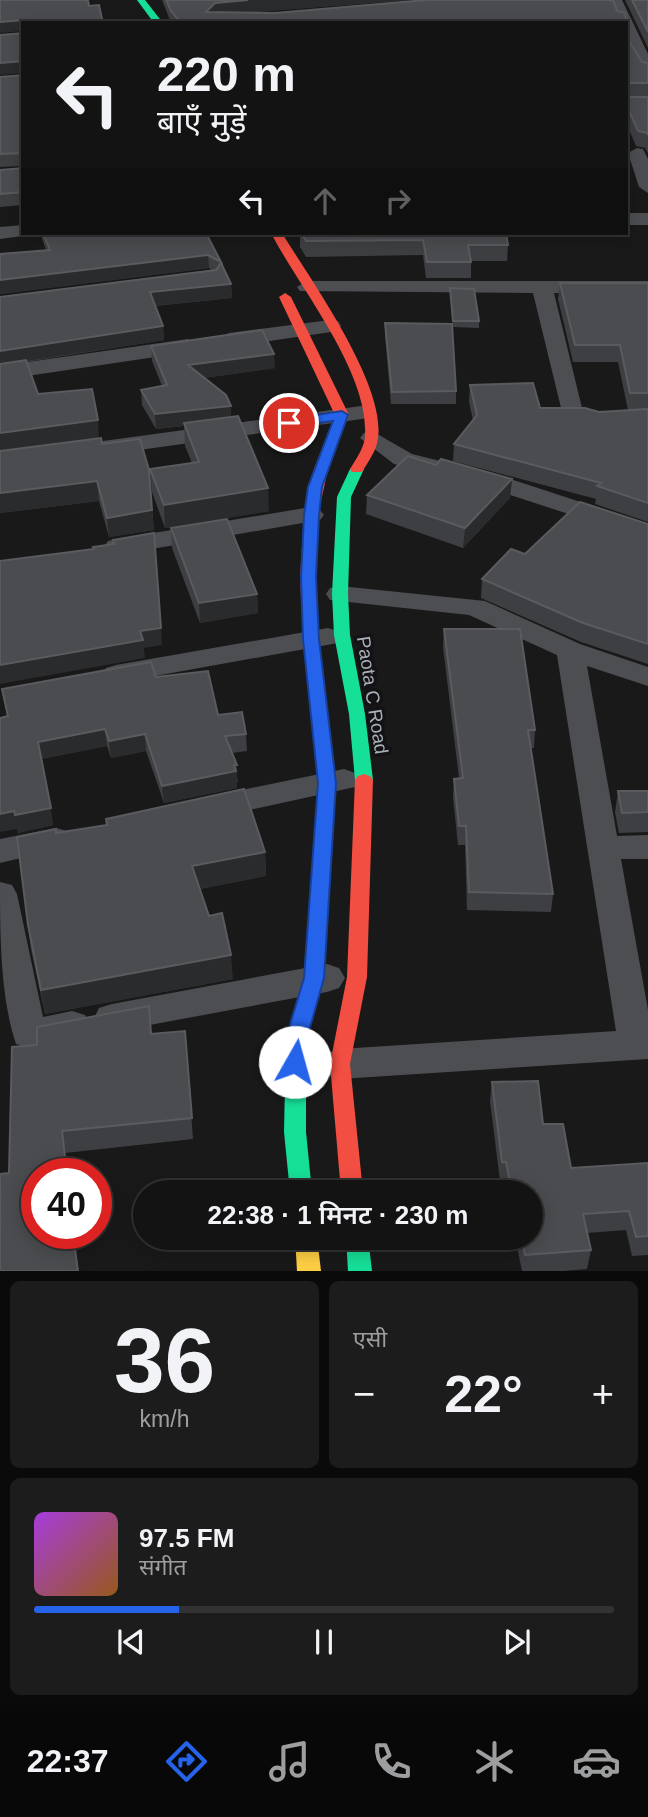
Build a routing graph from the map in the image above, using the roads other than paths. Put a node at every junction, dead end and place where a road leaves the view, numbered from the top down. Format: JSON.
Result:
{"nodes":[{"id":1,"x":141,"y":0,"type":"edge"},
{"id":2,"x":615,"y":0,"type":"edge"},
{"id":3,"x":157,"y":21,"type":"edge"},
{"id":4,"x":624,"y":21,"type":"edge"},
{"id":5,"x":629,"y":31,"type":"edge"},
{"id":6,"x":628,"y":64,"type":"edge"},
{"id":7,"x":647,"y":66,"type":"edge"},
{"id":8,"x":637,"y":153,"type":"edge"},
{"id":9,"x":648,"y":187,"type":"edge"},
{"id":10,"x":628,"y":219,"type":"edge"},
{"id":11,"x":648,"y":219,"type":"edge"},
{"id":12,"x":21,"y":230,"type":"edge"},
{"id":13,"x":0,"y":233,"type":"edge"},
{"id":14,"x":277,"y":235,"type":"edge"},
{"id":15,"x":279,"y":285,"type":"dead end"},
{"id":16,"x":307,"y":287,"type":"junction"},
{"id":17,"x":542,"y":287,"type":"junction"},
{"id":18,"x":648,"y":287,"type":"edge"},
{"id":19,"x":330,"y":326,"type":"junction"},
{"id":20,"x":302,"y":330,"type":"junction"},
{"id":21,"x":0,"y":373,"type":"edge"},
{"id":22,"x":370,"y":412,"type":"junction"},
{"id":23,"x":342,"y":415,"type":"junction"},
{"id":24,"x":648,"y":419,"type":"edge"},
{"id":25,"x":372,"y":438,"type":"junction"},
{"id":26,"x":82,"y":451,"type":"edge"},
{"id":27,"x":312,"y":515,"type":"junction"},
{"id":28,"x":648,"y":532,"type":"edge"},
{"id":29,"x":95,"y":550,"type":"edge"},
{"id":30,"x":340,"y":594,"type":"junction"},
{"id":31,"x":342,"y":635,"type":"junction"},
{"id":32,"x":311,"y":639,"type":"junction"},
{"id":33,"x":570,"y":650,"type":"junction"},
{"id":34,"x":648,"y":677,"type":"edge"},
{"id":35,"x":94,"y":678,"type":"edge"},
{"id":36,"x":364,"y":776,"type":"junction"},
{"id":37,"x":327,"y":783,"type":"junction"},
{"id":38,"x":177,"y":814,"type":"edge"},
{"id":39,"x":82,"y":834,"type":"edge"},
{"id":40,"x":648,"y":847,"type":"edge"},
{"id":41,"x":603,"y":848,"type":"junction"},
{"id":42,"x":0,"y":850,"type":"edge"},
{"id":43,"x":0,"y":894,"type":"edge"},
{"id":44,"x":357,"y":977,"type":"junction"},
{"id":45,"x":314,"y":978,"type":"junction"},
{"id":46,"x":642,"y":1045,"type":"edge"},
{"id":47,"x":340,"y":1064,"type":"junction"},
{"id":48,"x":300,"y":1180,"type":"edge"},
{"id":49,"x":351,"y":1180,"type":"edge"},
{"id":50,"x":307,"y":1250,"type":"edge"},
{"id":51,"x":358,"y":1250,"type":"edge"},
{"id":52,"x":309,"y":1271,"type":"edge"},
{"id":53,"x":360,"y":1271,"type":"edge"}],
"edges":[{"from":1,"to":3,"type":"street"},
{"from":2,"to":4,"type":"street"},
{"from":5,"to":7,"type":"street"},
{"from":6,"to":7,"type":"street"},
{"from":8,"to":9,"type":"street"},
{"from":10,"to":11,"type":"street"},
{"from":12,"to":13,"type":"street"},
{"from":14,"to":16,"type":"street","name":"Paota C Road"},
{"from":15,"to":20,"type":"street"},
{"from":16,"to":17,"type":"street"},
{"from":16,"to":19,"type":"street","name":"Paota C Road"},
{"from":17,"to":18,"type":"street"},
{"from":17,"to":24,"type":"street"},
{"from":19,"to":20,"type":"street"},
{"from":19,"to":22,"type":"street","name":"Paota C Road"},
{"from":20,"to":21,"type":"street"},
{"from":20,"to":23,"type":"street"},
{"from":22,"to":23,"type":"street"},
{"from":22,"to":25,"type":"street","name":"Paota C Road"},
{"from":23,"to":26,"type":"street"},
{"from":23,"to":27,"type":"street"},
{"from":25,"to":28,"type":"street"},
{"from":25,"to":30,"type":"street","name":"Paota C Road"},
{"from":27,"to":29,"type":"street"},
{"from":27,"to":32,"type":"street"},
{"from":30,"to":31,"type":"street","name":"Paota C Road"},
{"from":30,"to":33,"type":"street"},
{"from":31,"to":32,"type":"street"},
{"from":31,"to":36,"type":"street","name":"Paota C Road"},
{"from":32,"to":35,"type":"street"},
{"from":32,"to":37,"type":"street"},
{"from":33,"to":34,"type":"street"},
{"from":33,"to":41,"type":"street"},
{"from":36,"to":37,"type":"street"},
{"from":36,"to":44,"type":"street","name":"Paota C Road"},
{"from":37,"to":38,"type":"street"},
{"from":37,"to":45,"type":"street"},
{"from":39,"to":42,"type":"street"},
{"from":40,"to":41,"type":"street"},
{"from":41,"to":46,"type":"street"},
{"from":43,"to":45,"type":"street"},
{"from":44,"to":45,"type":"street"},
{"from":44,"to":47,"type":"street","name":"Paota C Road"},
{"from":45,"to":48,"type":"street"},
{"from":46,"to":47,"type":"street"},
{"from":47,"to":49,"type":"street","name":"Paota C Road"},
{"from":50,"to":52,"type":"street"},
{"from":51,"to":53,"type":"street"}]}
